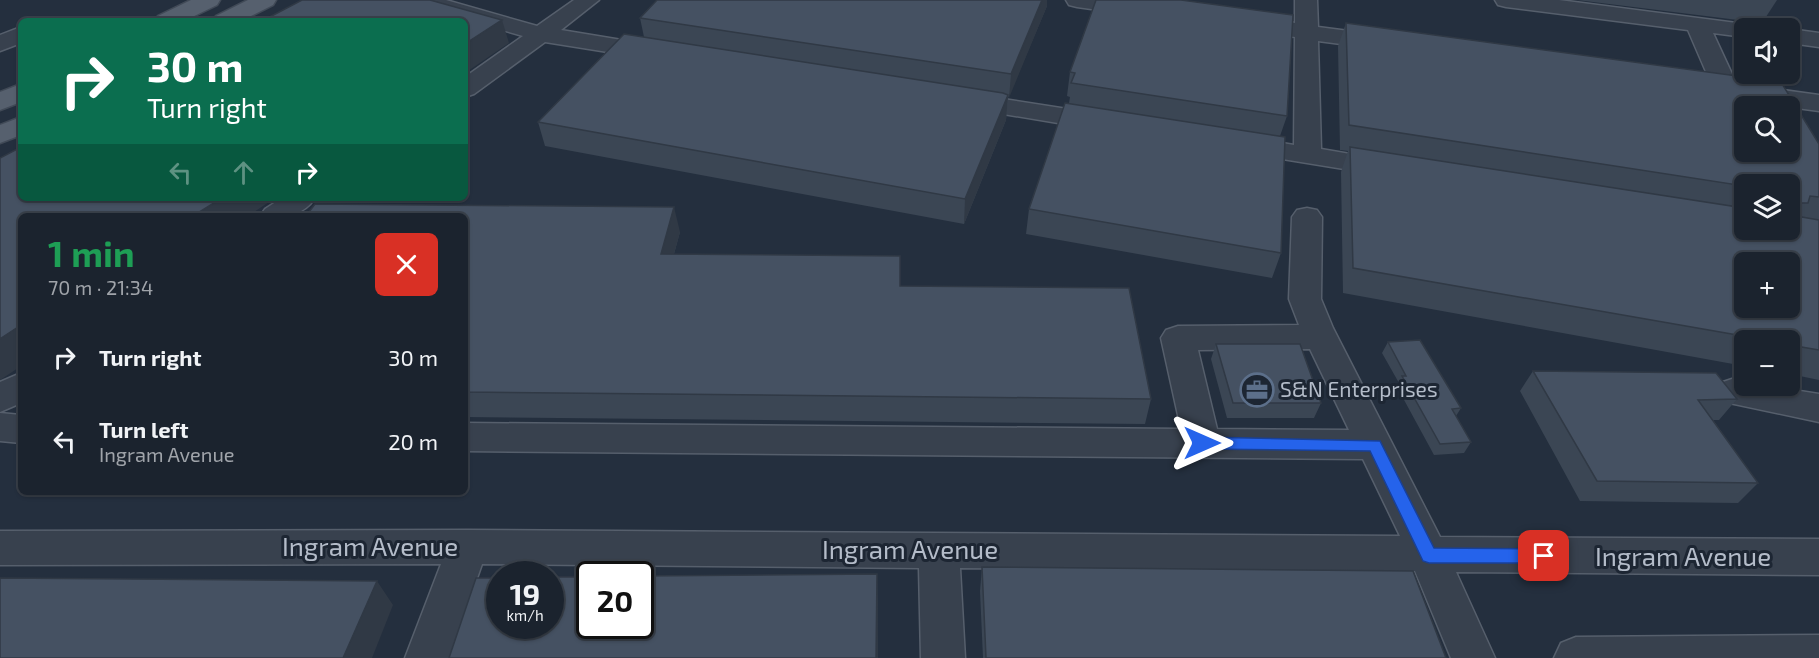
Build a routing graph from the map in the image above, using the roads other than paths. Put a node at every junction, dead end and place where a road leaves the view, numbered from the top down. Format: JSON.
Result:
{"nodes":[{"id":1,"x":266,"y":0,"type":"edge"},
{"id":2,"x":422,"y":0,"type":"edge"},
{"id":3,"x":588,"y":0,"type":"edge"},
{"id":4,"x":1077,"y":0,"type":"edge"},
{"id":5,"x":1306,"y":0,"type":"edge"},
{"id":6,"x":1506,"y":0,"type":"edge"},
{"id":7,"x":203,"y":1,"type":"edge"},
{"id":8,"x":1157,"y":11,"type":"edge"},
{"id":9,"x":172,"y":18,"type":"edge"},
{"id":10,"x":230,"y":18,"type":"edge"},
{"id":11,"x":1226,"y":21,"type":"edge"},
{"id":12,"x":1698,"y":24,"type":"junction"},
{"id":13,"x":1734,"y":29,"type":"edge"},
{"id":14,"x":1306,"y":32,"type":"junction"},
{"id":15,"x":540,"y":34,"type":"junction"},
{"id":16,"x":18,"y":35,"type":"edge"},
{"id":17,"x":1800,"y":37,"type":"edge"},
{"id":18,"x":1819,"y":40,"type":"edge"},
{"id":19,"x":0,"y":44,"type":"edge"},
{"id":20,"x":1411,"y":47,"type":"edge"},
{"id":21,"x":682,"y":57,"type":"edge"},
{"id":22,"x":1680,"y":84,"type":"edge"},
{"id":23,"x":468,"y":87,"type":"edge"},
{"id":24,"x":1727,"y":91,"type":"junction"},
{"id":25,"x":18,"y":93,"type":"edge"},
{"id":26,"x":942,"y":98,"type":"edge"},
{"id":27,"x":0,"y":102,"type":"edge"},
{"id":28,"x":1819,"y":103,"type":"edge"},
{"id":29,"x":18,"y":126,"type":"edge"},
{"id":30,"x":1131,"y":127,"type":"edge"},
{"id":31,"x":0,"y":135,"type":"edge"},
{"id":32,"x":1213,"y":140,"type":"edge"},
{"id":33,"x":1308,"y":155,"type":"junction"},
{"id":34,"x":1414,"y":172,"type":"edge"},
{"id":35,"x":297,"y":201,"type":"edge"},
{"id":36,"x":279,"y":213,"type":"edge"},
{"id":37,"x":1307,"y":217,"type":"dead end"},
{"id":38,"x":1322,"y":337,"type":"junction"},
{"id":39,"x":18,"y":388,"type":"edge"},
{"id":40,"x":1732,"y":392,"type":"edge"},
{"id":41,"x":0,"y":399,"type":"edge"},
{"id":42,"x":1819,"y":408,"type":"edge"},
{"id":43,"x":0,"y":427,"type":"edge"},
{"id":44,"x":18,"y":429,"type":"edge"},
{"id":45,"x":468,"y":436,"type":"edge"},
{"id":46,"x":1202,"y":443,"type":"junction"},
{"id":47,"x":1374,"y":445,"type":"junction"},
{"id":48,"x":468,"y":547,"type":"junction"},
{"id":49,"x":0,"y":548,"type":"edge"},
{"id":50,"x":939,"y":549,"type":"junction"},
{"id":51,"x":1429,"y":556,"type":"junction"},
{"id":52,"x":1819,"y":557,"type":"edge"},
{"id":53,"x":1819,"y":655,"type":"edge"},
{"id":54,"x":427,"y":658,"type":"edge"},
{"id":55,"x":943,"y":658,"type":"edge"},
{"id":56,"x":1473,"y":658,"type":"edge"},
{"id":57,"x":1576,"y":658,"type":"edge"}],
"edges":[{"from":1,"to":10,"type":"main road"},
{"from":2,"to":15,"type":"street"},
{"from":3,"to":15,"type":"street"},
{"from":4,"to":8,"type":"street"},
{"from":5,"to":14,"type":"street"},
{"from":6,"to":12,"type":"street"},
{"from":7,"to":9,"type":"main road"},
{"from":11,"to":14,"type":"street"},
{"from":12,"to":13,"type":"street"},
{"from":12,"to":24,"type":"street"},
{"from":14,"to":20,"type":"street"},
{"from":14,"to":33,"type":"street"},
{"from":15,"to":21,"type":"street"},
{"from":15,"to":23,"type":"street"},
{"from":16,"to":19,"type":"street"},
{"from":17,"to":18,"type":"street"},
{"from":22,"to":24,"type":"street"},
{"from":24,"to":28,"type":"street"},
{"from":25,"to":27,"type":"main road"},
{"from":26,"to":30,"type":"street"},
{"from":29,"to":31,"type":"main road"},
{"from":32,"to":33,"type":"street"},
{"from":33,"to":34,"type":"street"},
{"from":35,"to":36,"type":"street"},
{"from":37,"to":38,"type":"street"},
{"from":38,"to":46,"type":"street"},
{"from":38,"to":47,"type":"street"},
{"from":39,"to":41,"type":"street"},
{"from":40,"to":42,"type":"street"},
{"from":43,"to":44,"type":"street"},
{"from":45,"to":46,"type":"street"},
{"from":46,"to":47,"type":"street"},
{"from":47,"to":51,"type":"street"},
{"from":48,"to":49,"type":"street","name":"Ingram Avenue"},
{"from":48,"to":50,"type":"street","name":"Ingram Avenue"},
{"from":48,"to":54,"type":"street"},
{"from":50,"to":51,"type":"street","name":"Ingram Avenue"},
{"from":50,"to":55,"type":"street"},
{"from":51,"to":52,"type":"street","name":"Ingram Avenue"},
{"from":51,"to":56,"type":"street"},
{"from":53,"to":57,"type":"street"}]}
